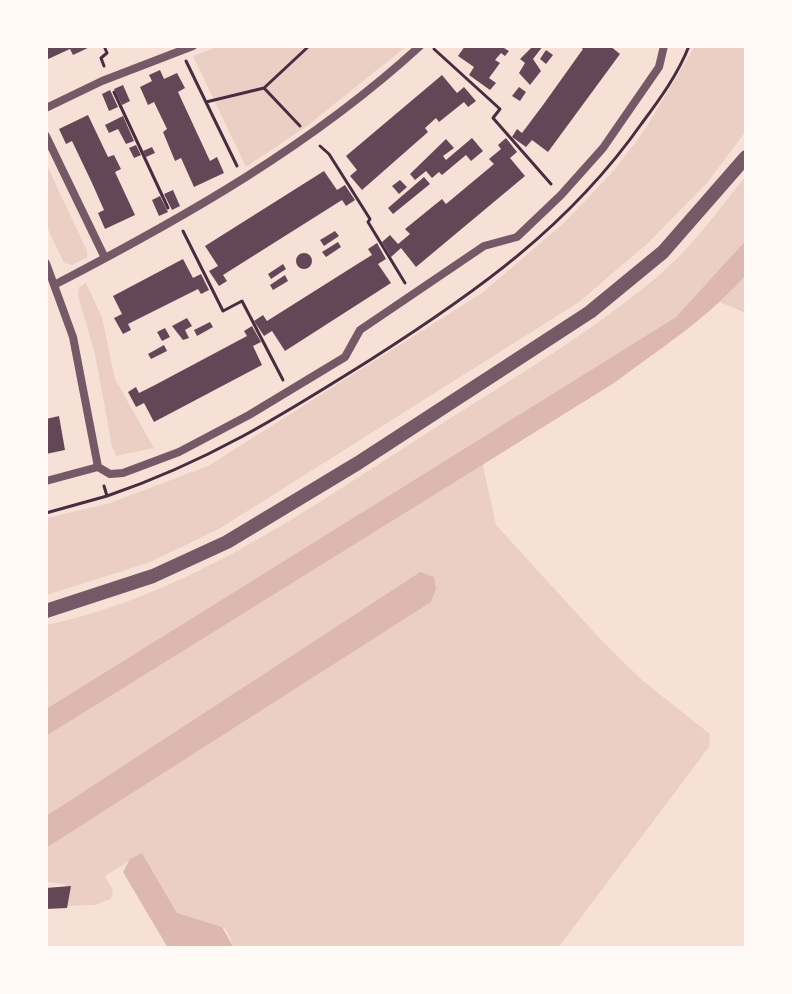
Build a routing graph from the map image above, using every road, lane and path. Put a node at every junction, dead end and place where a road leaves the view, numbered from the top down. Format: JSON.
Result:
{"nodes":[{"id":1,"x":193,"y":46,"type":"edge"},
{"id":2,"x":308,"y":46,"type":"edge"},
{"id":3,"x":420,"y":46,"type":"edge"},
{"id":4,"x":431,"y":46,"type":"edge"},
{"id":5,"x":664,"y":46,"type":"edge"},
{"id":6,"x":181,"y":51,"type":"junction"},
{"id":7,"x":264,"y":88,"type":"junction"},
{"id":8,"x":206,"y":102,"type":"junction"},
{"id":9,"x":46,"y":108,"type":"edge"},
{"id":10,"x":46,"y":136,"type":"edge"},
{"id":11,"x":310,"y":137,"type":"junction"},
{"id":12,"x":746,"y":157,"type":"edge"},
{"id":13,"x":244,"y":179,"type":"junction"},
{"id":14,"x":561,"y":195,"type":"junction"},
{"id":15,"x":105,"y":258,"type":"junction"},
{"id":16,"x":46,"y":263,"type":"edge"},
{"id":17,"x":56,"y":284,"type":"junction"},
{"id":18,"x":413,"y":297,"type":"junction"},
{"id":19,"x":98,"y":467,"type":"junction"},
{"id":20,"x":46,"y":481,"type":"edge"},
{"id":21,"x":46,"y":513,"type":"edge"},
{"id":22,"x":46,"y":611,"type":"edge"}],
"edges":[{"from":1,"to":6,"type":"street"},
{"from":2,"to":7,"type":"path"},
{"from":3,"to":11,"type":"street"},
{"from":4,"to":14,"type":"path"},
{"from":5,"to":14,"type":"street"},
{"from":6,"to":8,"type":"path"},
{"from":6,"to":9,"type":"street"},
{"from":7,"to":8,"type":"path"},
{"from":7,"to":11,"type":"path"},
{"from":8,"to":13,"type":"path"},
{"from":10,"to":15,"type":"street"},
{"from":11,"to":13,"type":"street"},
{"from":11,"to":18,"type":"path"},
{"from":12,"to":22,"type":"street"},
{"from":13,"to":15,"type":"street"},
{"from":14,"to":18,"type":"street"},
{"from":15,"to":17,"type":"street"},
{"from":16,"to":17,"type":"street"},
{"from":17,"to":19,"type":"street"},
{"from":18,"to":19,"type":"street"},
{"from":19,"to":20,"type":"street"},
{"from":19,"to":21,"type":"path"}]}
